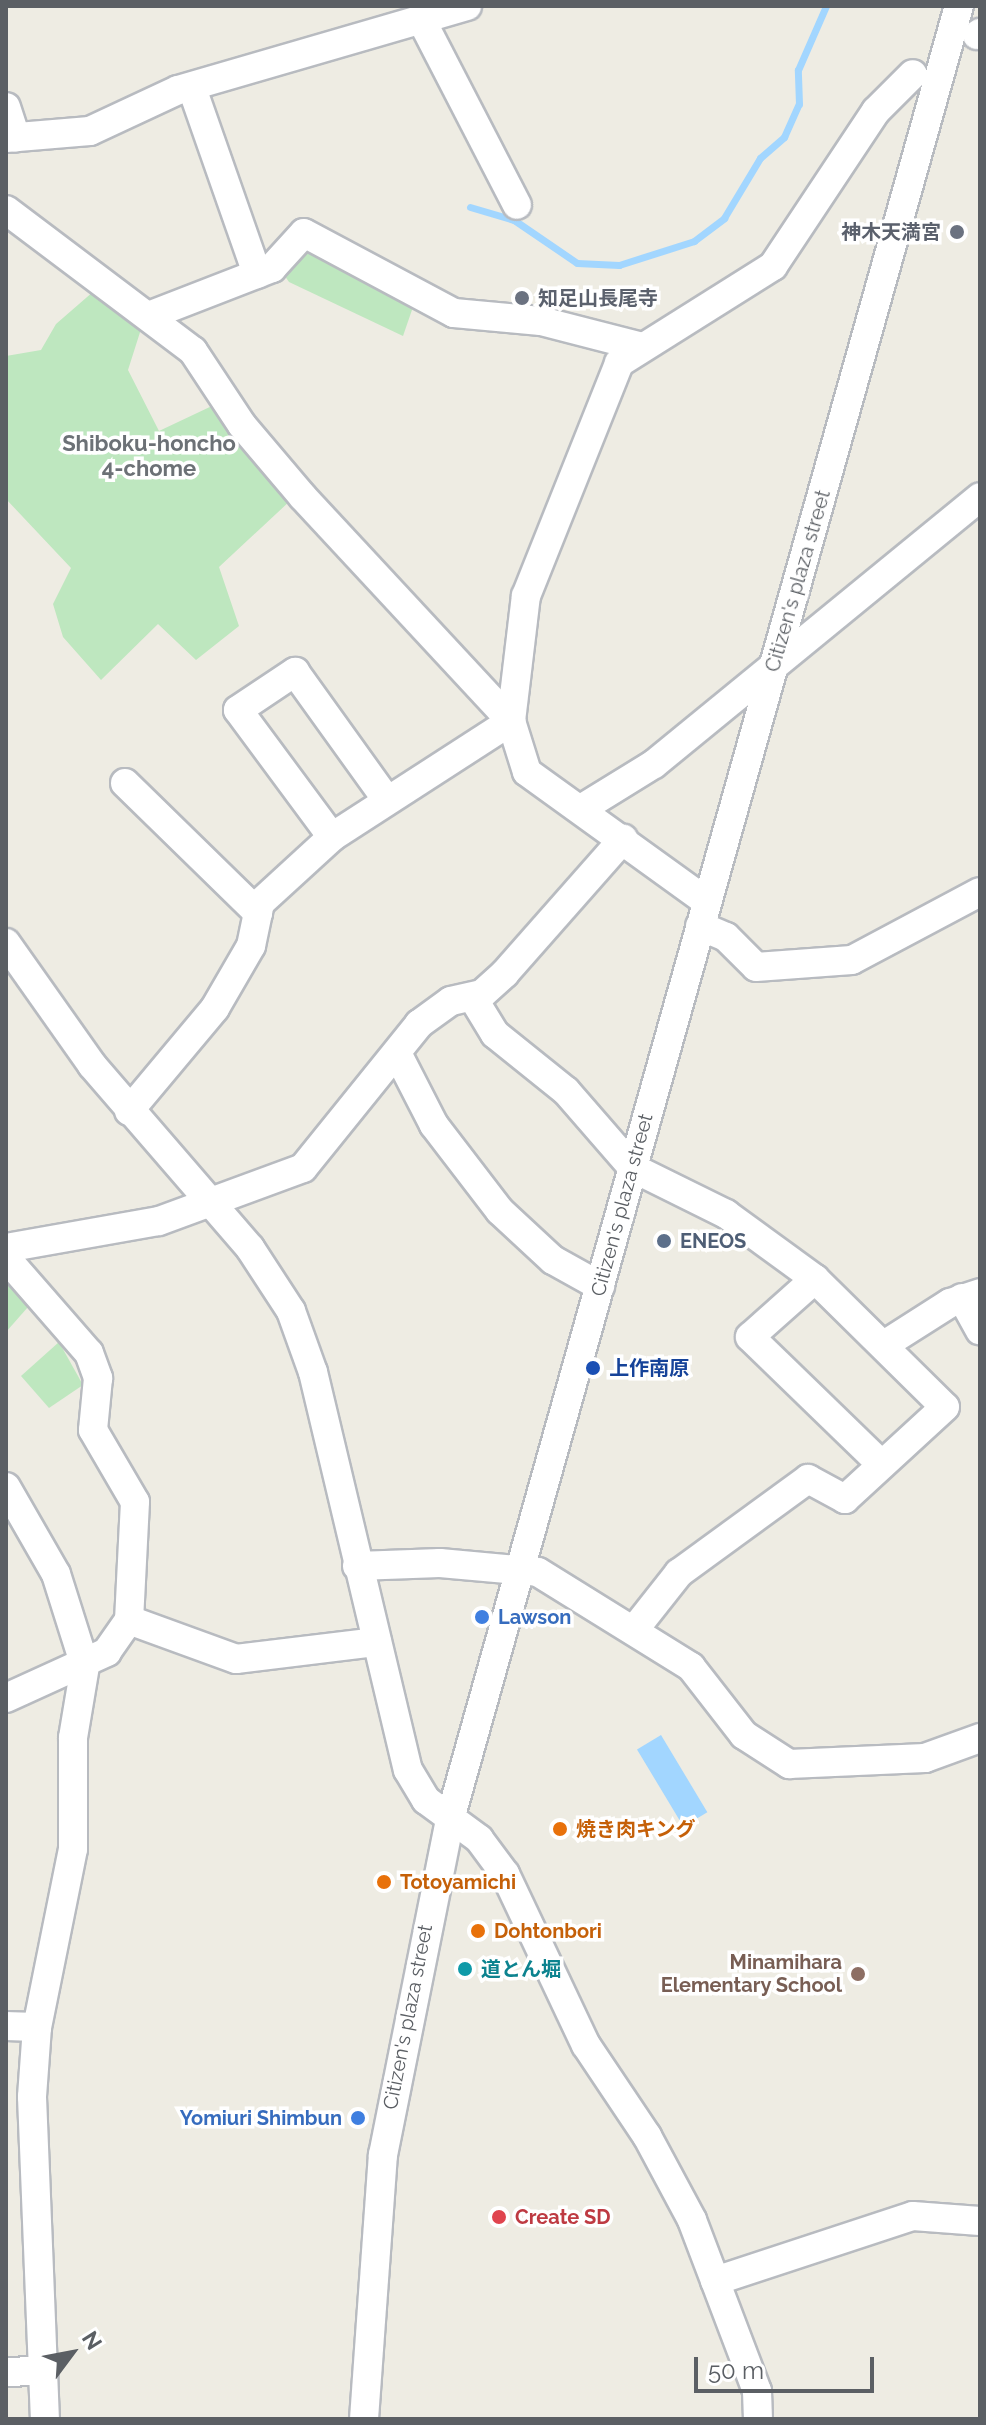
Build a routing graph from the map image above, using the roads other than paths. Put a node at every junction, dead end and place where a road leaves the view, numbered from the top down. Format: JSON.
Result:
{"nodes":[{"id":1,"x":467,"y":6,"type":"edge"},
{"id":2,"x":959,"y":6,"type":"edge"},
{"id":3,"x":421,"y":19,"type":"junction"},
{"id":4,"x":913,"y":74,"type":"dead end"},
{"id":5,"x":192,"y":88,"type":"junction"},
{"id":6,"x":6,"y":107,"type":"edge"},
{"id":7,"x":11,"y":137,"type":"edge"},
{"id":8,"x":517,"y":205,"type":"dead end"},
{"id":9,"x":6,"y":210,"type":"edge"},
{"id":10,"x":257,"y":274,"type":"junction"},
{"id":11,"x":151,"y":315,"type":"junction"},
{"id":12,"x":642,"y":347,"type":"junction"},
{"id":13,"x":980,"y":497,"type":"edge"},
{"id":14,"x":775,"y":660,"type":"junction"},
{"id":15,"x":511,"y":721,"type":"junction"},
{"id":16,"x":125,"y":783,"type":"dead end"},
{"id":17,"x":387,"y":800,"type":"junction"},
{"id":18,"x":581,"y":809,"type":"junction"},
{"id":19,"x":332,"y":837,"type":"junction"},
{"id":20,"x":623,"y":839,"type":"junction"},
{"id":21,"x":980,"y":892,"type":"edge"},
{"id":22,"x":258,"y":913,"type":"junction"},
{"id":23,"x":703,"y":914,"type":"junction"},
{"id":24,"x":6,"y":943,"type":"edge"},
{"id":25,"x":473,"y":998,"type":"junction"},
{"id":26,"x":397,"y":1053,"type":"junction"},
{"id":27,"x":129,"y":1111,"type":"junction"},
{"id":28,"x":633,"y":1168,"type":"junction"},
{"id":29,"x":214,"y":1206,"type":"junction"},
{"id":30,"x":6,"y":1248,"type":"edge"},
{"id":31,"x":6,"y":1258,"type":"edge"},
{"id":32,"x":815,"y":1279,"type":"junction"},
{"id":33,"x":600,"y":1286,"type":"junction"},
{"id":34,"x":971,"y":1295,"type":"edge"},
{"id":35,"x":980,"y":1330,"type":"edge"},
{"id":36,"x":884,"y":1345,"type":"junction"},
{"id":37,"x":880,"y":1463,"type":"junction"},
{"id":38,"x":6,"y":1487,"type":"edge"},
{"id":39,"x":357,"y":1566,"type":"junction"},
{"id":40,"x":520,"y":1568,"type":"junction"},
{"id":41,"x":129,"y":1620,"type":"junction"},
{"id":42,"x":634,"y":1630,"type":"junction"},
{"id":43,"x":377,"y":1642,"type":"junction"},
{"id":44,"x":85,"y":1666,"type":"junction"},
{"id":45,"x":6,"y":1698,"type":"edge"},
{"id":46,"x":980,"y":1738,"type":"edge"},
{"id":47,"x":450,"y":1819,"type":"junction"},
{"id":48,"x":6,"y":2026,"type":"edge"},
{"id":49,"x":37,"y":2027,"type":"junction"},
{"id":50,"x":980,"y":2221,"type":"edge"},
{"id":51,"x":715,"y":2281,"type":"junction"},
{"id":52,"x":44,"y":2371,"type":"junction"},
{"id":53,"x":6,"y":2372,"type":"edge"},
{"id":54,"x":45,"y":2419,"type":"edge"},
{"id":55,"x":364,"y":2419,"type":"edge"},
{"id":56,"x":758,"y":2419,"type":"edge"}],
"edges":[{"from":1,"to":3,"type":"street"},
{"from":2,"to":14,"type":"street","name":"Citizen's plaza street"},
{"from":3,"to":5,"type":"street"},
{"from":3,"to":8,"type":"street"},
{"from":4,"to":12,"type":"street"},
{"from":5,"to":7,"type":"street"},
{"from":5,"to":10,"type":"street"},
{"from":6,"to":7,"type":"street"},
{"from":9,"to":11,"type":"street"},
{"from":10,"to":11,"type":"street"},
{"from":10,"to":12,"type":"street"},
{"from":11,"to":15,"type":"street"},
{"from":12,"to":15,"type":"street"},
{"from":13,"to":14,"type":"street"},
{"from":14,"to":18,"type":"street"},
{"from":14,"to":23,"type":"street","name":"Citizen's plaza street"},
{"from":15,"to":17,"type":"street"},
{"from":15,"to":18,"type":"street"},
{"from":16,"to":22,"type":"street"},
{"from":17,"to":19,"type":"street"},
{"from":17,"to":19,"type":"street"},
{"from":18,"to":20,"type":"street"},
{"from":19,"to":22,"type":"street"},
{"from":20,"to":23,"type":"street"},
{"from":20,"to":25,"type":"street"},
{"from":21,"to":23,"type":"street"},
{"from":22,"to":27,"type":"street"},
{"from":23,"to":28,"type":"street","name":"Citizen's plaza street"},
{"from":24,"to":27,"type":"street"},
{"from":25,"to":26,"type":"street"},
{"from":25,"to":28,"type":"street"},
{"from":26,"to":29,"type":"street"},
{"from":26,"to":33,"type":"street"},
{"from":27,"to":29,"type":"street"},
{"from":28,"to":32,"type":"street"},
{"from":28,"to":33,"type":"street","name":"Citizen's plaza street"},
{"from":29,"to":30,"type":"street"},
{"from":29,"to":39,"type":"street"},
{"from":31,"to":41,"type":"street"},
{"from":32,"to":36,"type":"street"},
{"from":32,"to":37,"type":"street"},
{"from":33,"to":40,"type":"street","name":"Citizen's plaza street"},
{"from":34,"to":35,"type":"street"},
{"from":34,"to":36,"type":"street"},
{"from":36,"to":37,"type":"street"},
{"from":37,"to":42,"type":"street"},
{"from":38,"to":44,"type":"street"},
{"from":39,"to":40,"type":"street"},
{"from":39,"to":43,"type":"street"},
{"from":40,"to":42,"type":"street"},
{"from":40,"to":47,"type":"street","name":"Citizen's plaza street"},
{"from":41,"to":43,"type":"street"},
{"from":41,"to":44,"type":"street"},
{"from":42,"to":46,"type":"street"},
{"from":43,"to":47,"type":"street"},
{"from":44,"to":45,"type":"street"},
{"from":44,"to":49,"type":"street"},
{"from":47,"to":51,"type":"street"},
{"from":47,"to":55,"type":"street","name":"Citizen's plaza street"},
{"from":48,"to":49,"type":"street"},
{"from":49,"to":52,"type":"street"},
{"from":50,"to":51,"type":"street"},
{"from":51,"to":56,"type":"street"},
{"from":52,"to":53,"type":"street"},
{"from":52,"to":54,"type":"street"}]}
